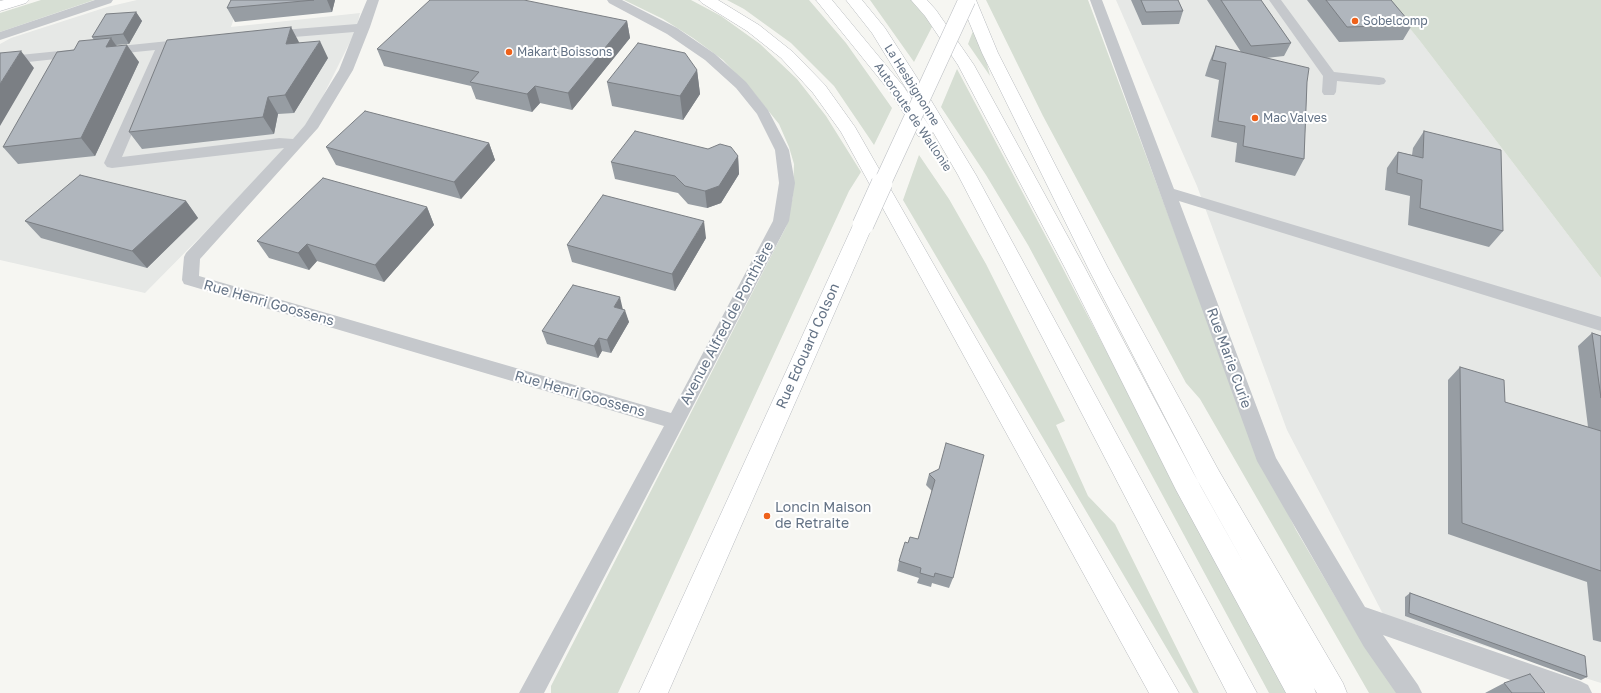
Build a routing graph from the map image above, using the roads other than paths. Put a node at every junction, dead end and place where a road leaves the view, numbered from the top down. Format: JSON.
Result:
{"nodes":[{"id":1,"x":21,"y":0,"type":"edge"},
{"id":2,"x":107,"y":0,"type":"edge"},
{"id":3,"x":373,"y":0,"type":"edge"},
{"id":4,"x":613,"y":0,"type":"edge"},
{"id":5,"x":707,"y":0,"type":"edge"},
{"id":6,"x":824,"y":0,"type":"edge"},
{"id":7,"x":854,"y":0,"type":"edge"},
{"id":8,"x":919,"y":0,"type":"edge"},
{"id":9,"x":968,"y":0,"type":"edge"},
{"id":10,"x":1096,"y":0,"type":"edge"},
{"id":11,"x":1274,"y":0,"type":"edge"},
{"id":12,"x":0,"y":6,"type":"edge"},
{"id":13,"x":364,"y":27,"type":"junction"},
{"id":14,"x":0,"y":36,"type":"edge"},
{"id":15,"x":254,"y":37,"type":"edge"},
{"id":16,"x":200,"y":42,"type":"edge"},
{"id":17,"x":163,"y":46,"type":"junction"},
{"id":18,"x":0,"y":61,"type":"edge"},
{"id":19,"x":1330,"y":76,"type":"junction"},
{"id":20,"x":1380,"y":81,"type":"dead end"},
{"id":21,"x":1329,"y":92,"type":"dead end"},
{"id":22,"x":297,"y":144,"type":"junction"},
{"id":23,"x":1169,"y":193,"type":"junction"},
{"id":24,"x":987,"y":216,"type":"junction"},
{"id":25,"x":1601,"y":324,"type":"edge"},
{"id":26,"x":676,"y":422,"type":"junction"},
{"id":27,"x":1358,"y":615,"type":"junction"},
{"id":28,"x":659,"y":691,"type":"edge"},
{"id":29,"x":530,"y":693,"type":"edge"},
{"id":30,"x":1165,"y":693,"type":"edge"},
{"id":31,"x":1243,"y":693,"type":"edge"},
{"id":32,"x":1302,"y":693,"type":"edge"},
{"id":33,"x":1332,"y":693,"type":"edge"},
{"id":34,"x":1410,"y":693,"type":"edge"},
{"id":35,"x":1580,"y":693,"type":"edge"}],
"edges":[{"from":1,"to":12,"type":"main road"},
{"from":2,"to":14,"type":"street"},
{"from":3,"to":13,"type":"street","name":"Rue Henri Goossens"},
{"from":4,"to":26,"type":"street","name":"Avenue Alfred de Ponthière"},
{"from":5,"to":30,"type":"main road"},
{"from":6,"to":24,"type":"main road","name":"Autoroute de Wallonie"},
{"from":7,"to":24,"type":"main road","name":"La Hesbignonne"},
{"from":8,"to":32,"type":"main road"},
{"from":9,"to":28,"type":"main road","name":"Rue Edouard Colson","bridge":true},
{"from":9,"to":33,"type":"main road"},
{"from":10,"to":23,"type":"street","name":"Rue Marie Curie"},
{"from":11,"to":19,"type":"street"},
{"from":13,"to":15,"type":"street"},
{"from":13,"to":22,"type":"street","name":"Rue Henri Goossens"},
{"from":16,"to":17,"type":"street"},
{"from":17,"to":18,"type":"street"},
{"from":17,"to":22,"type":"street"},
{"from":19,"to":20,"type":"street"},
{"from":19,"to":21,"type":"street"},
{"from":22,"to":26,"type":"street","name":"Rue Henri Goossens"},
{"from":23,"to":25,"type":"street"},
{"from":23,"to":27,"type":"street","name":"Rue Marie Curie"},
{"from":24,"to":31,"type":"main road"},
{"from":26,"to":29,"type":"street","name":"Avenue Alfred de Ponthière"},
{"from":27,"to":34,"type":"street","name":"Rue Marie Curie"},
{"from":27,"to":35,"type":"street"}]}
